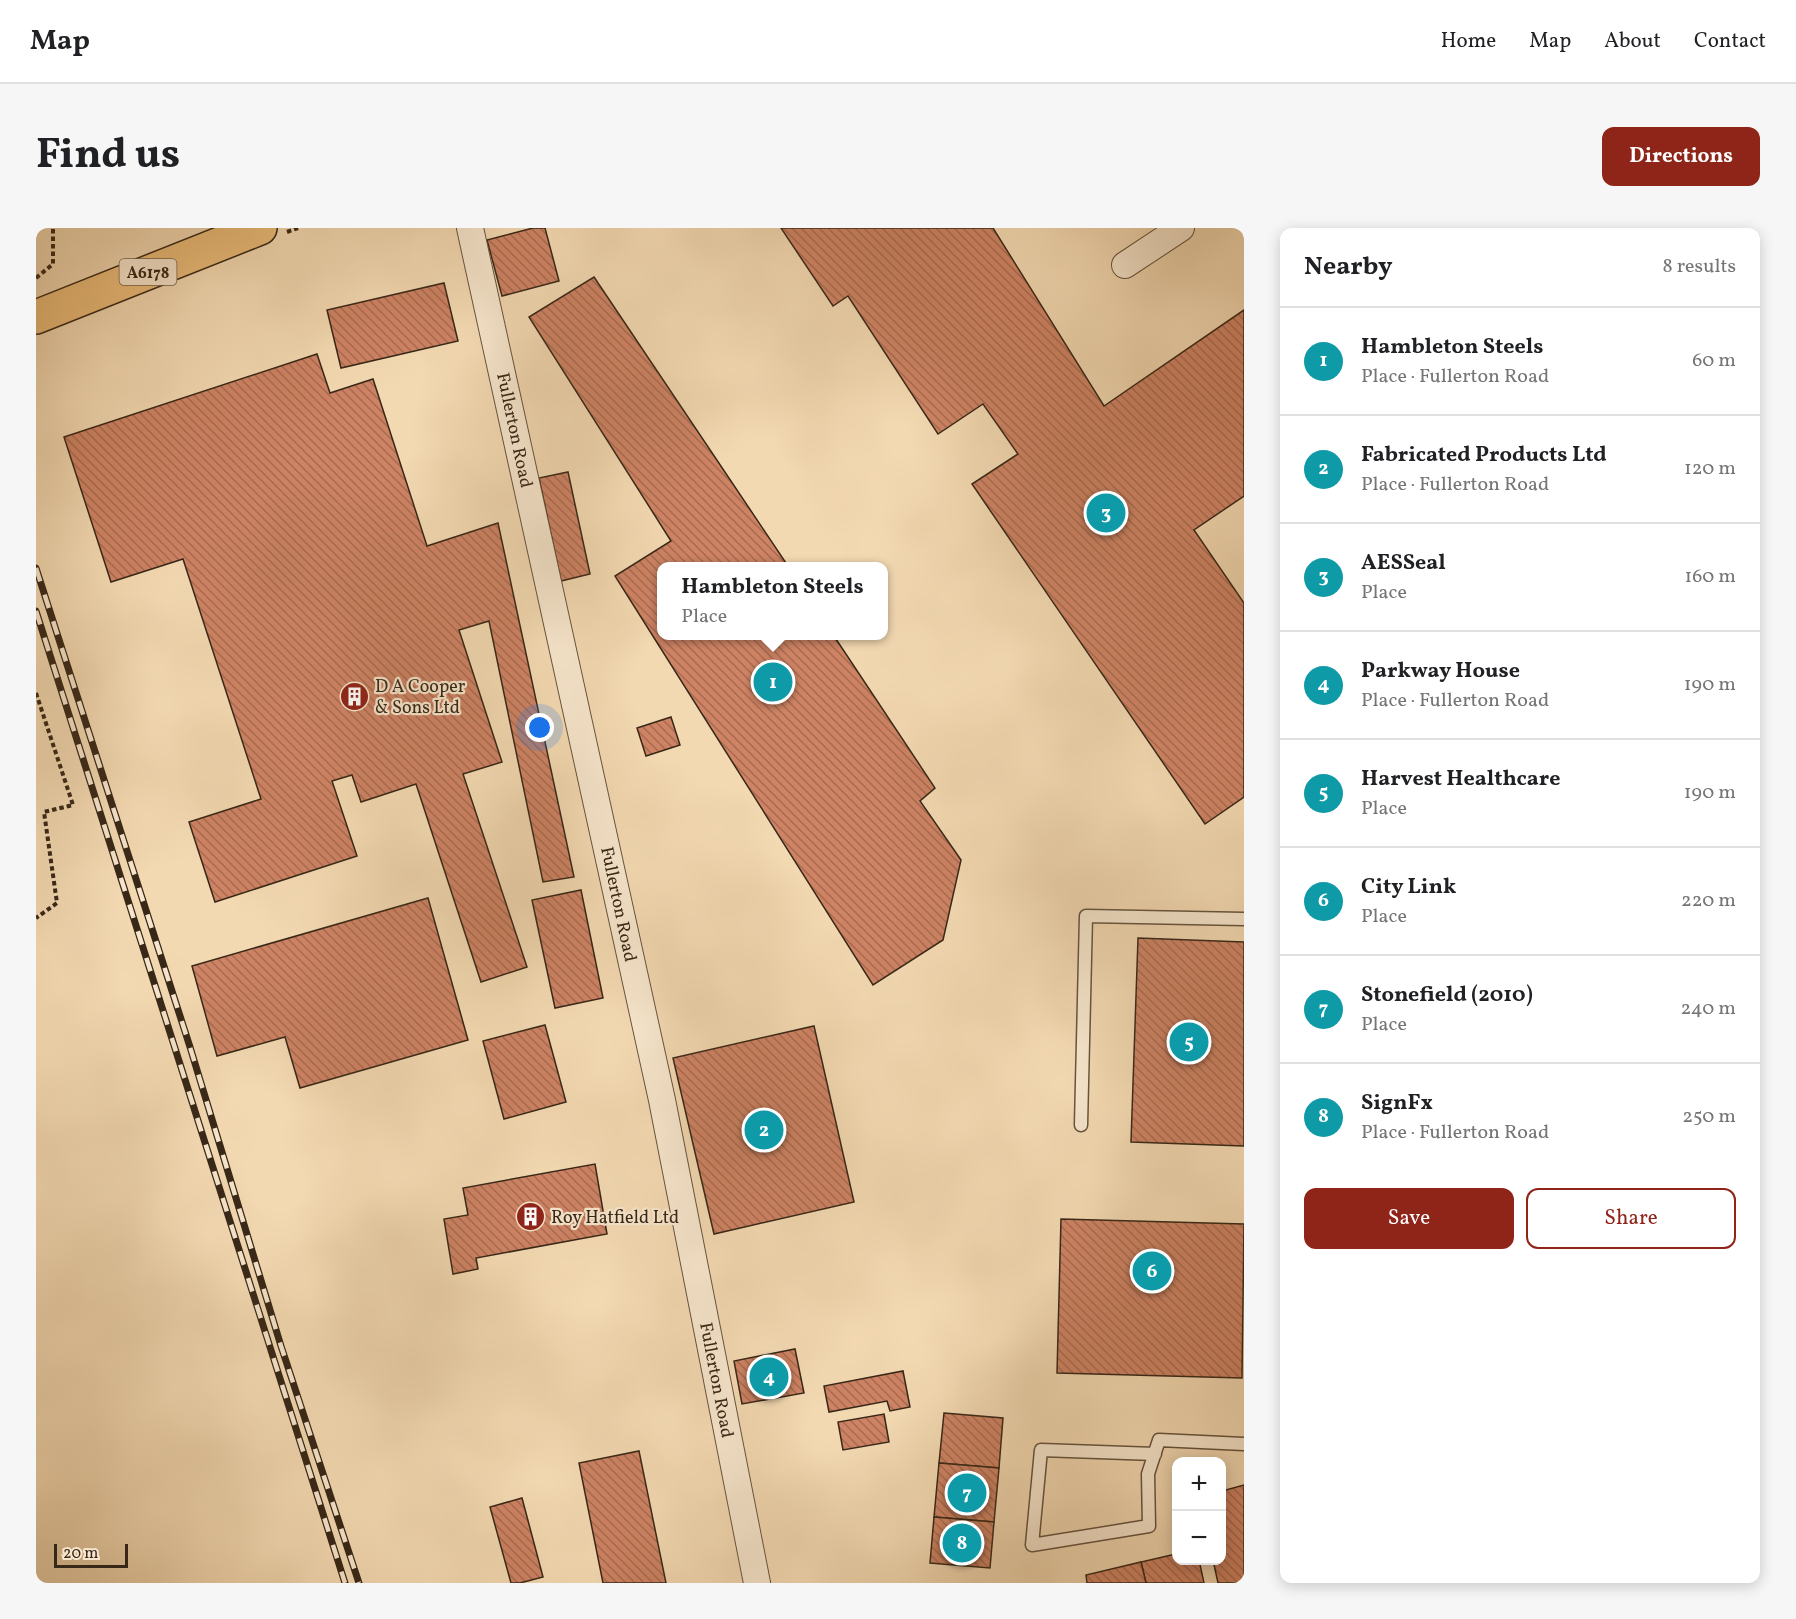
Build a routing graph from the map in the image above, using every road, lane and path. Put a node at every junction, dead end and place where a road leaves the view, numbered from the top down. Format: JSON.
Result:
{"nodes":[{"id":1,"x":52,"y":228,"type":"edge"},
{"id":2,"x":260,"y":228,"type":"edge"},
{"id":3,"x":470,"y":228,"type":"edge"},
{"id":4,"x":1181,"y":228,"type":"edge"},
{"id":5,"x":1125,"y":265,"type":"dead end"},
{"id":6,"x":36,"y":278,"type":"edge"},
{"id":7,"x":36,"y":317,"type":"edge"},
{"id":8,"x":36,"y":693,"type":"edge"},
{"id":9,"x":36,"y":918,"type":"edge"},
{"id":10,"x":1244,"y":919,"type":"edge"},
{"id":11,"x":1081,"y":1125,"type":"dead end"},
{"id":12,"x":1244,"y":1444,"type":"edge"},
{"id":13,"x":1155,"y":1454,"type":"junction"},
{"id":14,"x":757,"y":1583,"type":"edge"}],
"edges":[{"from":1,"to":6,"type":"path"},
{"from":2,"to":7,"type":"main road","number":"A6178"},
{"from":3,"to":14,"type":"street","name":"Fullerton Road"},
{"from":4,"to":5,"type":"street"},
{"from":8,"to":9,"type":"path"},
{"from":10,"to":11,"type":"lane"},
{"from":12,"to":13,"type":"lane"},
{"from":13,"to":13,"type":"lane"}]}
